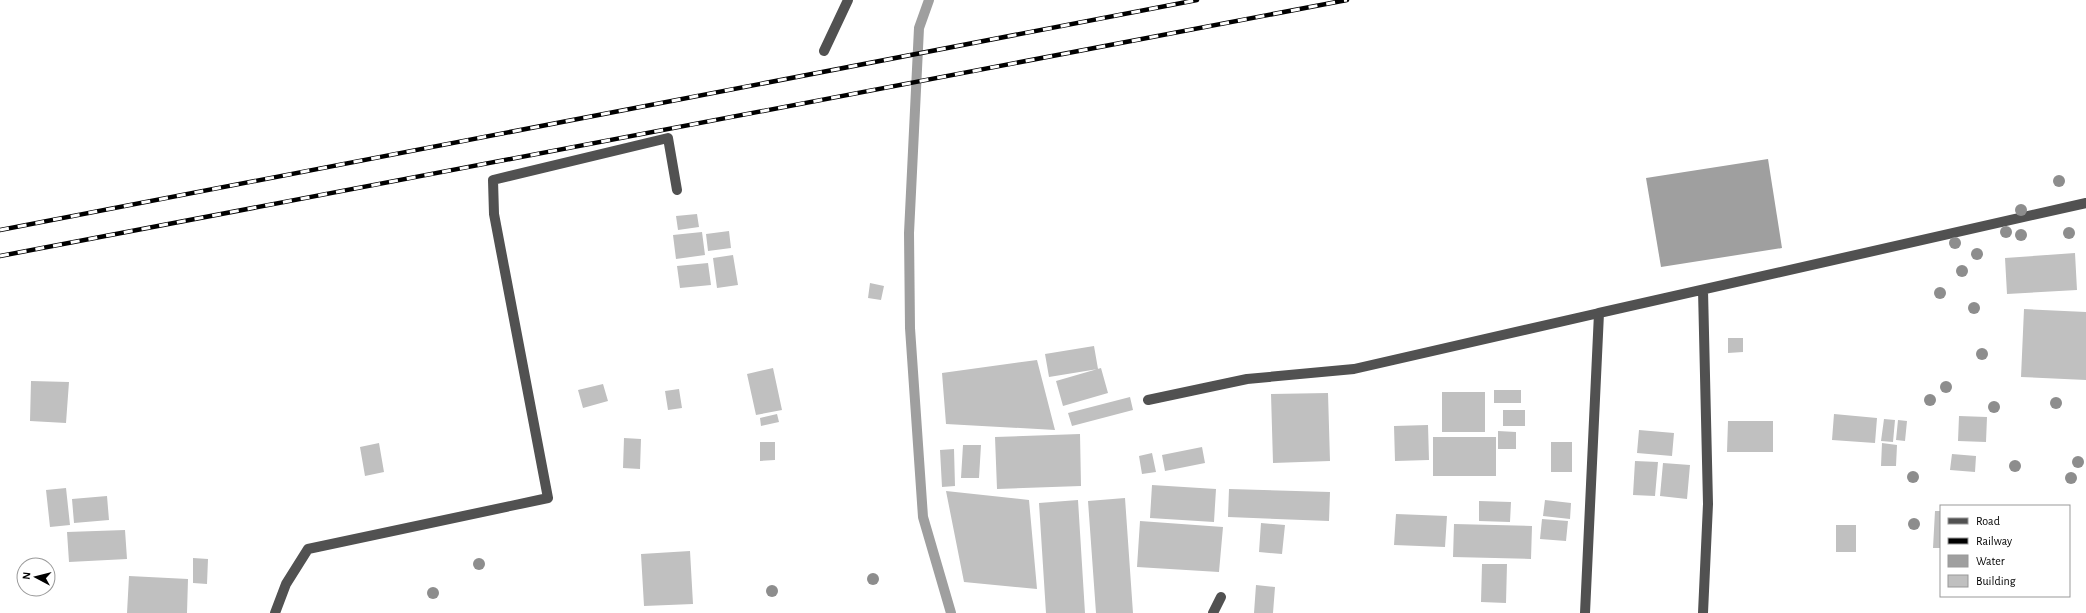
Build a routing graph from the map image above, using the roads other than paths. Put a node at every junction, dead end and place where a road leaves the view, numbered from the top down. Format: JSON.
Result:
{"nodes":[{"id":1,"x":848,"y":0,"type":"edge"},
{"id":2,"x":824,"y":51,"type":"dead end"},
{"id":3,"x":677,"y":190,"type":"dead end"},
{"id":4,"x":2086,"y":203,"type":"edge"},
{"id":5,"x":1703,"y":290,"type":"junction"},
{"id":6,"x":1599,"y":313,"type":"junction"},
{"id":7,"x":1148,"y":400,"type":"dead end"},
{"id":8,"x":1221,"y":597,"type":"dead end"},
{"id":9,"x":275,"y":613,"type":"edge"},
{"id":10,"x":1213,"y":613,"type":"edge"},
{"id":11,"x":1585,"y":613,"type":"edge"},
{"id":12,"x":1703,"y":613,"type":"edge"}],
"edges":[{"from":1,"to":2,"type":"street"},
{"from":3,"to":9,"type":"street"},
{"from":4,"to":5,"type":"street"},
{"from":5,"to":6,"type":"street"},
{"from":5,"to":12,"type":"street"},
{"from":6,"to":7,"type":"street"},
{"from":6,"to":11,"type":"street"},
{"from":8,"to":10,"type":"street"}]}
